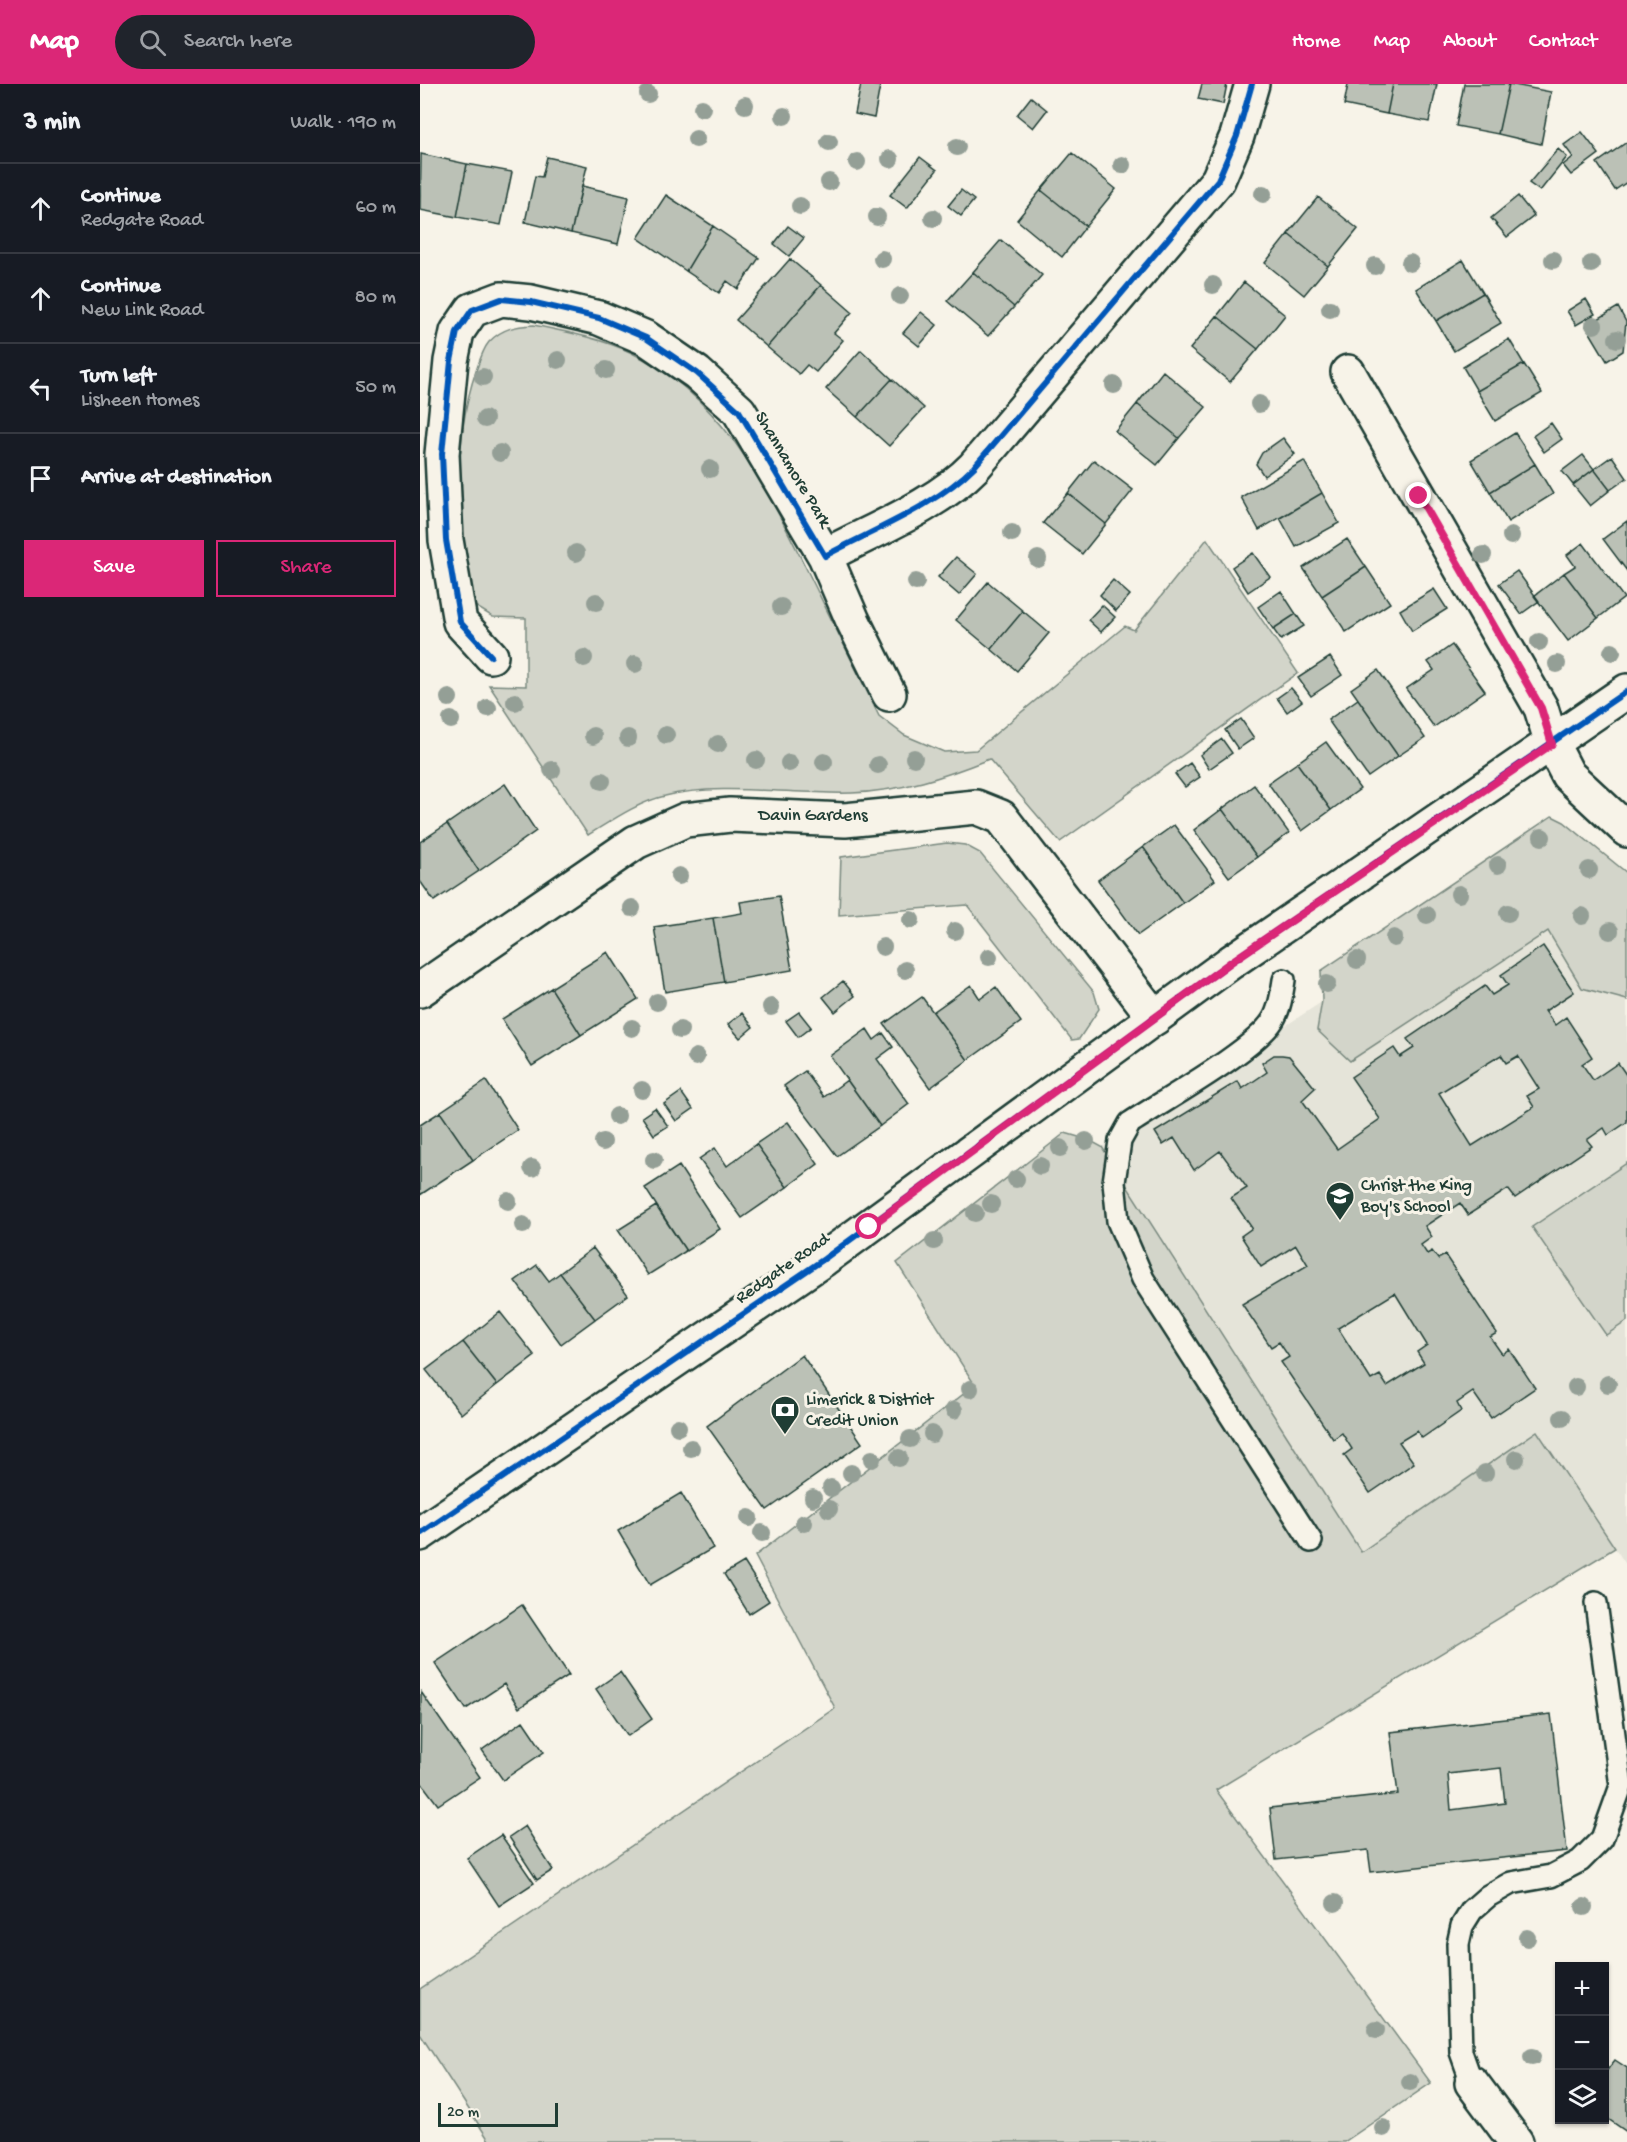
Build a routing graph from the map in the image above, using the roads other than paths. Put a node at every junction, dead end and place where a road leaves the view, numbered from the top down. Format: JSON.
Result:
{"nodes":[{"id":1,"x":1252,"y":84,"type":"edge"},
{"id":2,"x":1348,"y":372,"type":"dead end"},
{"id":3,"x":825,"y":556,"type":"junction"},
{"id":4,"x":491,"y":656,"type":"dead end"},
{"id":5,"x":1627,"y":691,"type":"edge"},
{"id":6,"x":890,"y":694,"type":"dead end"},
{"id":7,"x":1552,"y":744,"type":"junction"},
{"id":8,"x":1627,"y":830,"type":"edge"},
{"id":9,"x":1284,"y":980,"type":"dead end"},
{"id":10,"x":420,"y":990,"type":"edge"},
{"id":11,"x":1155,"y":1018,"type":"junction"},
{"id":12,"x":420,"y":1534,"type":"edge"},
{"id":13,"x":1311,"y":1541,"type":"dead end"},
{"id":14,"x":1596,"y":1603,"type":"dead end"},
{"id":15,"x":1472,"y":2083,"type":"joint"},
{"id":16,"x":1516,"y":2142,"type":"edge"}],
"edges":[{"from":1,"to":3,"type":"street","name":"Shannamore Park"},
{"from":2,"to":7,"type":"street"},
{"from":3,"to":4,"type":"street","name":"Shannamore Park"},
{"from":3,"to":6,"type":"street","name":"Shannamore Park"},
{"from":5,"to":7,"type":"street","name":"Redgate Road"},
{"from":7,"to":8,"type":"street"},
{"from":7,"to":11,"type":"street","name":"Redgate Road"},
{"from":9,"to":13,"type":"lane"},
{"from":10,"to":11,"type":"street","name":"Davin Gardens"},
{"from":11,"to":12,"type":"street","name":"Redgate Road"},
{"from":14,"to":15,"type":"lane"},
{"from":15,"to":16,"type":"street"}]}
